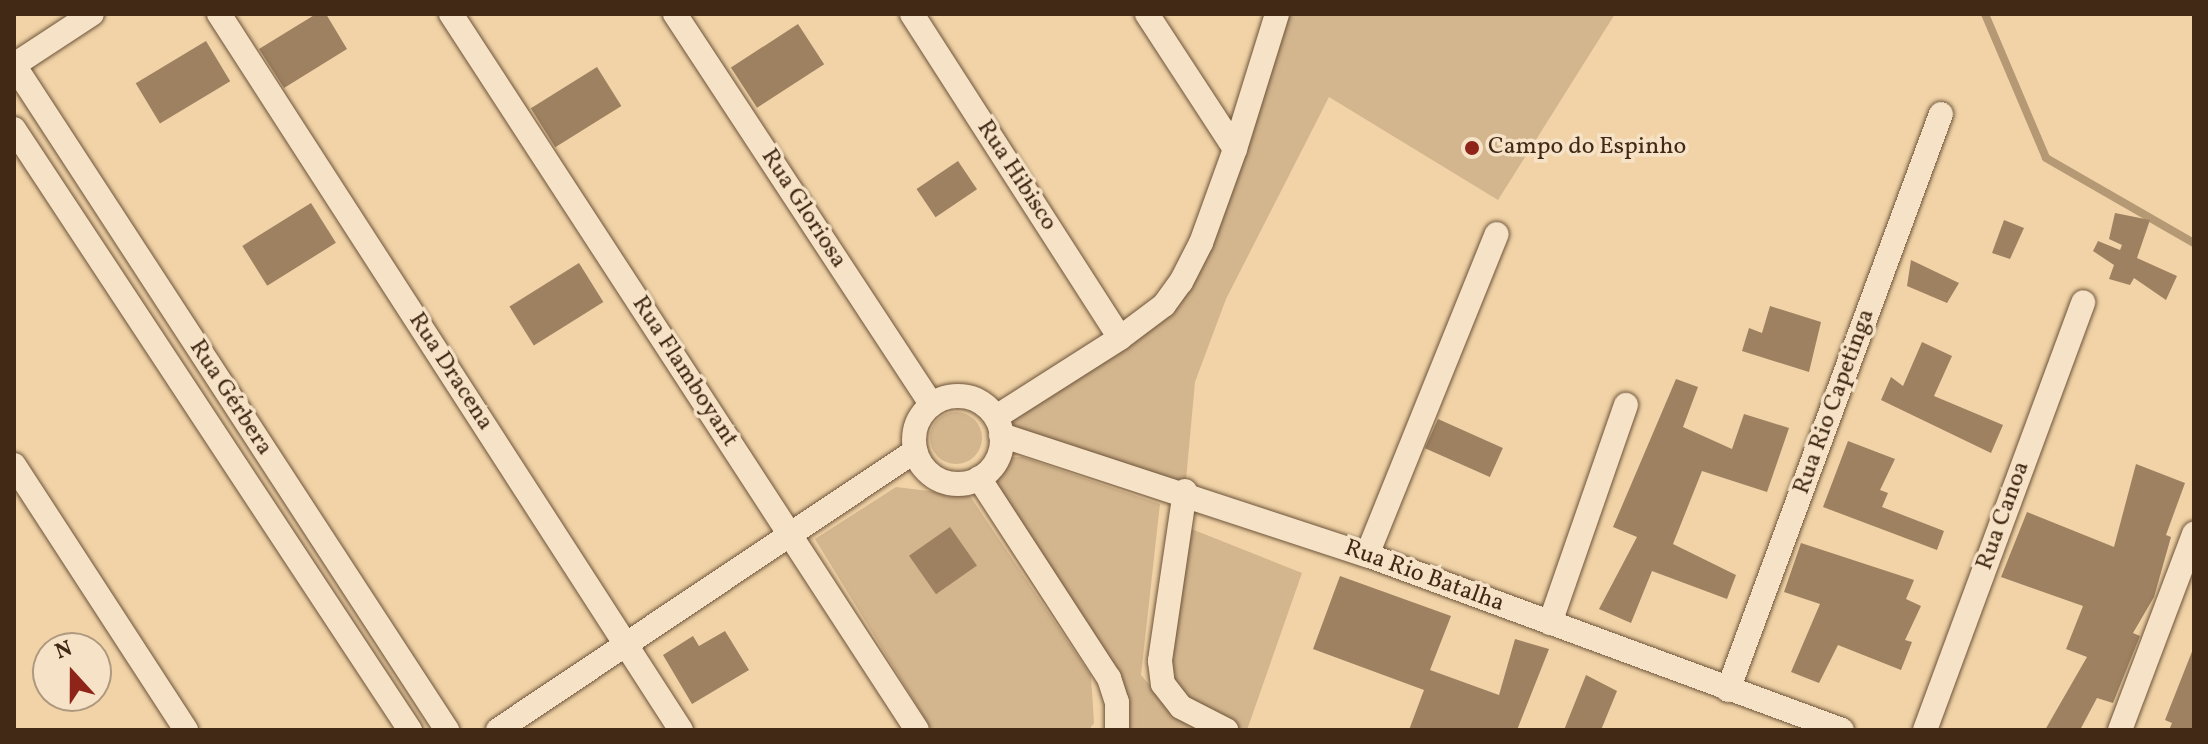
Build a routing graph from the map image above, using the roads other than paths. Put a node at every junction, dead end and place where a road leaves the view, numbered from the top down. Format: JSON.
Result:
{"nodes":[{"id":1,"x":92,"y":14,"type":"edge"},
{"id":2,"x":219,"y":14,"type":"edge"},
{"id":3,"x":451,"y":14,"type":"edge"},
{"id":4,"x":675,"y":14,"type":"edge"},
{"id":5,"x":912,"y":14,"type":"edge"},
{"id":6,"x":1147,"y":14,"type":"edge"},
{"id":7,"x":1277,"y":14,"type":"edge"},
{"id":8,"x":14,"y":65,"type":"edge"},
{"id":9,"x":1941,"y":114,"type":"dead end"},
{"id":10,"x":14,"y":129,"type":"edge"},
{"id":11,"x":1235,"y":149,"type":"junction"},
{"id":12,"x":1497,"y":234,"type":"dead end"},
{"id":13,"x":2083,"y":302,"type":"dead end"},
{"id":14,"x":1120,"y":338,"type":"junction"},
{"id":15,"x":931,"y":404,"type":"junction"},
{"id":16,"x":1626,"y":405,"type":"dead end"},
{"id":17,"x":998,"y":426,"type":"junction"},
{"id":18,"x":915,"y":451,"type":"junction"},
{"id":19,"x":14,"y":465,"type":"edge"},
{"id":20,"x":979,"y":478,"type":"junction"},
{"id":21,"x":1185,"y":491,"type":"junction"},
{"id":22,"x":790,"y":534,"type":"junction"},
{"id":23,"x":2194,"y":534,"type":"edge"},
{"id":24,"x":1367,"y":555,"type":"junction"},
{"id":25,"x":1550,"y":623,"type":"junction"},
{"id":26,"x":625,"y":644,"type":"junction"},
{"id":27,"x":1728,"y":690,"type":"junction"},
{"id":28,"x":186,"y":730,"type":"edge"},
{"id":29,"x":410,"y":730,"type":"edge"},
{"id":30,"x":447,"y":730,"type":"edge"},
{"id":31,"x":498,"y":730,"type":"edge"},
{"id":32,"x":681,"y":730,"type":"edge"},
{"id":33,"x":917,"y":730,"type":"edge"},
{"id":34,"x":1117,"y":730,"type":"edge"},
{"id":35,"x":1226,"y":730,"type":"edge"},
{"id":36,"x":1842,"y":730,"type":"edge"},
{"id":37,"x":1925,"y":730,"type":"edge"},
{"id":38,"x":2120,"y":730,"type":"edge"}],
"edges":[{"from":1,"to":8,"type":"street"},
{"from":2,"to":26,"type":"street","name":"Rua Dracena"},
{"from":3,"to":22,"type":"street","name":"Rua Flamboyant"},
{"from":4,"to":15,"type":"street","name":"Rua Gloriosa"},
{"from":5,"to":14,"type":"street","name":"Rua Hibisco"},
{"from":6,"to":11,"type":"street"},
{"from":7,"to":11,"type":"street"},
{"from":8,"to":30,"type":"street","name":"Rua Gérbera"},
{"from":9,"to":27,"type":"street","name":"Rua Rio Capetinga"},
{"from":10,"to":29,"type":"street","name":"Rua Gérbera"},
{"from":11,"to":14,"type":"street"},
{"from":12,"to":24,"type":"street"},
{"from":13,"to":37,"type":"street","name":"Rua Canoa"},
{"from":14,"to":17,"type":"street"},
{"from":15,"to":17,"type":"street"},
{"from":15,"to":18,"type":"street"},
{"from":16,"to":25,"type":"street"},
{"from":17,"to":20,"type":"street"},
{"from":17,"to":21,"type":"street","name":"Rua Rio Batalha"},
{"from":18,"to":20,"type":"street"},
{"from":18,"to":22,"type":"street"},
{"from":19,"to":28,"type":"street"},
{"from":20,"to":34,"type":"street"},
{"from":21,"to":24,"type":"street","name":"Rua Rio Batalha"},
{"from":21,"to":35,"type":"street"},
{"from":22,"to":26,"type":"street"},
{"from":22,"to":33,"type":"street","name":"Rua Flamboyant"},
{"from":23,"to":38,"type":"street"},
{"from":24,"to":25,"type":"street","name":"Rua Rio Batalha"},
{"from":25,"to":27,"type":"street","name":"Rua Rio Batalha"},
{"from":26,"to":31,"type":"street"},
{"from":26,"to":32,"type":"street","name":"Rua Dracena"},
{"from":27,"to":36,"type":"street","name":"Rua Rio Batalha"}]}
